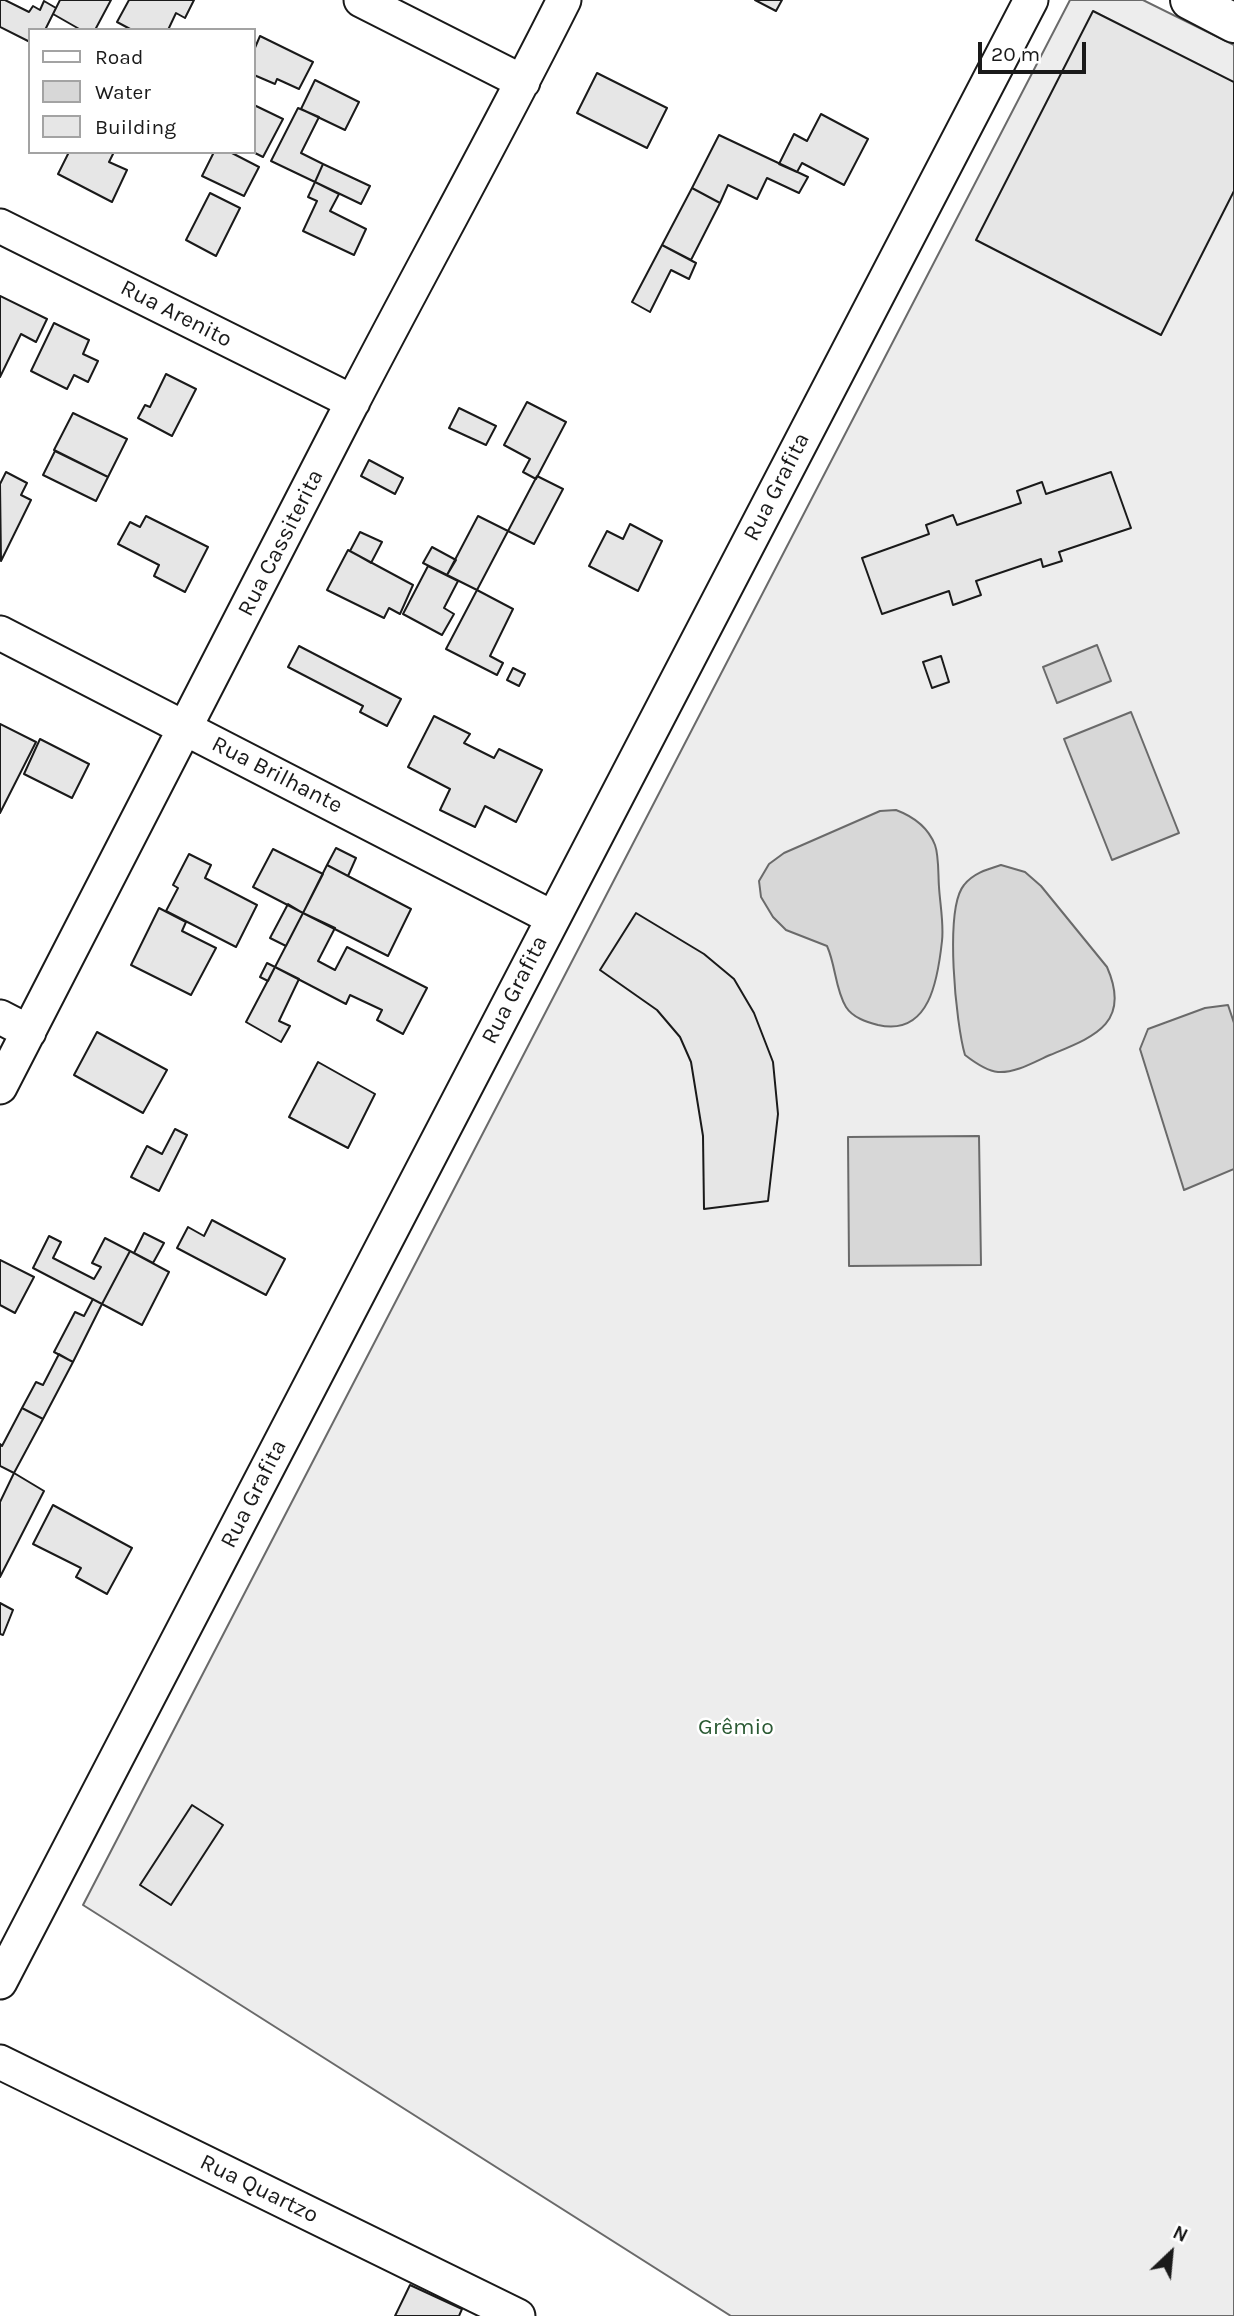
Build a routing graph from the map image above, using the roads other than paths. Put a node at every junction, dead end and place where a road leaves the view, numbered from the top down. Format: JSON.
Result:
{"nodes":[{"id":1,"x":361,"y":0,"type":"edge"},
{"id":2,"x":564,"y":0,"type":"edge"},
{"id":3,"x":1031,"y":0,"type":"edge"},
{"id":4,"x":1190,"y":0,"type":"edge"},
{"id":5,"x":1234,"y":23,"type":"edge"},
{"id":6,"x":523,"y":82,"type":"junction"},
{"id":7,"x":0,"y":226,"type":"edge"},
{"id":8,"x":353,"y":402,"type":"junction"},
{"id":9,"x":0,"y":634,"type":"edge"},
{"id":10,"x":187,"y":728,"type":"junction"},
{"id":11,"x":553,"y":918,"type":"junction"},
{"id":12,"x":14,"y":1025,"type":"edge"},
{"id":13,"x":0,"y":1087,"type":"edge"},
{"id":14,"x":0,"y":1982,"type":"edge"},
{"id":15,"x":0,"y":2062,"type":"edge"},
{"id":16,"x":518,"y":2316,"type":"edge"}],
"edges":[{"from":1,"to":6,"type":"street"},
{"from":2,"to":6,"type":"street","name":"Rua Cassiterita"},
{"from":3,"to":11,"type":"street","name":"Rua Grafita"},
{"from":4,"to":5,"type":"street"},
{"from":6,"to":8,"type":"street","name":"Rua Cassiterita"},
{"from":7,"to":8,"type":"street","name":"Rua Arenito"},
{"from":8,"to":10,"type":"street","name":"Rua Cassiterita"},
{"from":9,"to":10,"type":"street","name":"Rua Brilhante"},
{"from":10,"to":11,"type":"street","name":"Rua Brilhante"},
{"from":10,"to":12,"type":"street","name":"Rua Cassiterita"},
{"from":11,"to":14,"type":"street","name":"Rua Grafita"},
{"from":12,"to":13,"type":"street","name":"Rua Cassiterita"},
{"from":15,"to":16,"type":"street","name":"Rua Quartzo"}]}
